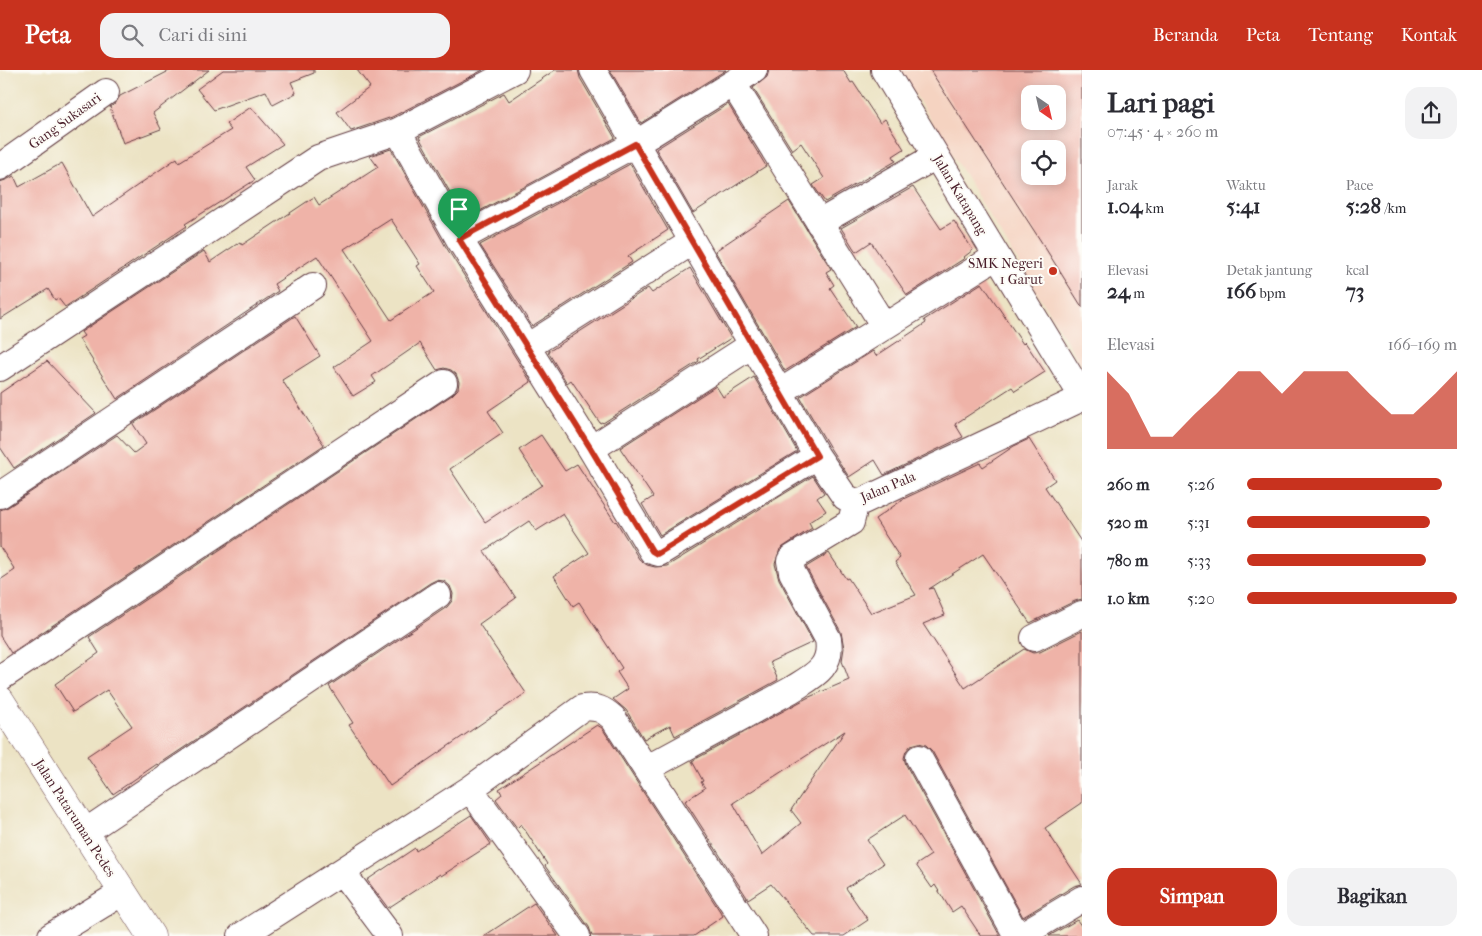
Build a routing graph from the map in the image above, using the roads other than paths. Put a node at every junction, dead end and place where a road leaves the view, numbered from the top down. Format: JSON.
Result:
{"nodes":[{"id":1,"x":516,"y":70,"type":"edge"},
{"id":2,"x":593,"y":70,"type":"edge"},
{"id":3,"x":754,"y":70,"type":"edge"},
{"id":4,"x":884,"y":70,"type":"edge"},
{"id":5,"x":733,"y":84,"type":"junction"},
{"id":6,"x":106,"y":92,"type":"dead end"},
{"id":7,"x":398,"y":131,"type":"junction"},
{"id":8,"x":635,"y":144,"type":"junction"},
{"id":9,"x":936,"y":156,"type":"junction"},
{"id":10,"x":0,"y":167,"type":"edge"},
{"id":11,"x":819,"y":223,"type":"junction"},
{"id":12,"x":459,"y":239,"type":"junction"},
{"id":13,"x":692,"y":242,"type":"junction"},
{"id":14,"x":997,"y":256,"type":"junction"},
{"id":15,"x":313,"y":286,"type":"dead end"},
{"id":16,"x":884,"y":326,"type":"junction"},
{"id":17,"x":752,"y":345,"type":"junction"},
{"id":18,"x":527,"y":347,"type":"junction"},
{"id":19,"x":0,"y":368,"type":"edge"},
{"id":20,"x":444,"y":383,"type":"dead end"},
{"id":21,"x":780,"y":392,"type":"junction"},
{"id":22,"x":1082,"y":397,"type":"edge"},
{"id":23,"x":591,"y":449,"type":"junction"},
{"id":24,"x":817,"y":456,"type":"junction"},
{"id":25,"x":0,"y":495,"type":"edge"},
{"id":26,"x":856,"y":502,"type":"junction"},
{"id":27,"x":438,"y":595,"type":"dead end"},
{"id":28,"x":1082,"y":614,"type":"edge"},
{"id":29,"x":1034,"y":638,"type":"dead end"},
{"id":30,"x":0,"y":678,"type":"edge"},
{"id":31,"x":4,"y":714,"type":"edge"},
{"id":32,"x":919,"y":758,"type":"dead end"},
{"id":33,"x":646,"y":769,"type":"junction"},
{"id":34,"x":470,"y":789,"type":"junction"},
{"id":35,"x":84,"y":832,"type":"junction"},
{"id":36,"x":342,"y":872,"type":"junction"},
{"id":37,"x":122,"y":892,"type":"junction"},
{"id":38,"x":1082,"y":899,"type":"edge"},
{"id":39,"x":51,"y":936,"type":"edge"},
{"id":40,"x":151,"y":936,"type":"edge"},
{"id":41,"x":241,"y":936,"type":"edge"},
{"id":42,"x":390,"y":936,"type":"edge"},
{"id":43,"x":577,"y":936,"type":"edge"},
{"id":44,"x":754,"y":936,"type":"edge"},
{"id":45,"x":1019,"y":936,"type":"edge"}],
"edges":[{"from":1,"to":7,"type":"street"},
{"from":2,"to":8,"type":"street","name":"Jalan Pala"},
{"from":3,"to":5,"type":"street"},
{"from":4,"to":9,"type":"street","name":"Jalan Katapang"},
{"from":5,"to":8,"type":"street"},
{"from":5,"to":11,"type":"street"},
{"from":6,"to":10,"type":"street","name":"Gang Sukasari"},
{"from":7,"to":12,"type":"street"},
{"from":7,"to":19,"type":"street"},
{"from":8,"to":12,"type":"street"},
{"from":8,"to":13,"type":"street","name":"Jalan Pala"},
{"from":9,"to":11,"type":"street"},
{"from":9,"to":14,"type":"street","name":"Jalan Katapang"},
{"from":11,"to":16,"type":"street"},
{"from":12,"to":18,"type":"street"},
{"from":13,"to":17,"type":"street","name":"Jalan Pala"},
{"from":13,"to":18,"type":"street"},
{"from":14,"to":16,"type":"street"},
{"from":14,"to":22,"type":"street","name":"Jalan Katapang"},
{"from":15,"to":25,"type":"street"},
{"from":16,"to":21,"type":"street"},
{"from":17,"to":21,"type":"street","name":"Jalan Pala"},
{"from":17,"to":23,"type":"street"},
{"from":18,"to":23,"type":"street"},
{"from":20,"to":30,"type":"street"},
{"from":21,"to":24,"type":"street","name":"Jalan Pala"},
{"from":22,"to":26,"type":"street","name":"Jalan Pala"},
{"from":23,"to":24,"type":"street"},
{"from":24,"to":26,"type":"street","name":"Jalan Pala"},
{"from":26,"to":33,"type":"street"},
{"from":27,"to":35,"type":"street"},
{"from":28,"to":29,"type":"street"},
{"from":31,"to":35,"type":"street","name":"Jalan Pataruman Pedes"},
{"from":32,"to":45,"type":"street"},
{"from":33,"to":34,"type":"street"},
{"from":33,"to":44,"type":"street"},
{"from":34,"to":36,"type":"street"},
{"from":34,"to":43,"type":"street"},
{"from":35,"to":37,"type":"street","name":"Jalan Pataruman Pedes"},
{"from":36,"to":41,"type":"street"},
{"from":36,"to":42,"type":"street"},
{"from":37,"to":39,"type":"street"},
{"from":37,"to":40,"type":"street","name":"Jalan Pataruman Pedes"},
{"from":38,"to":45,"type":"street"}]}
